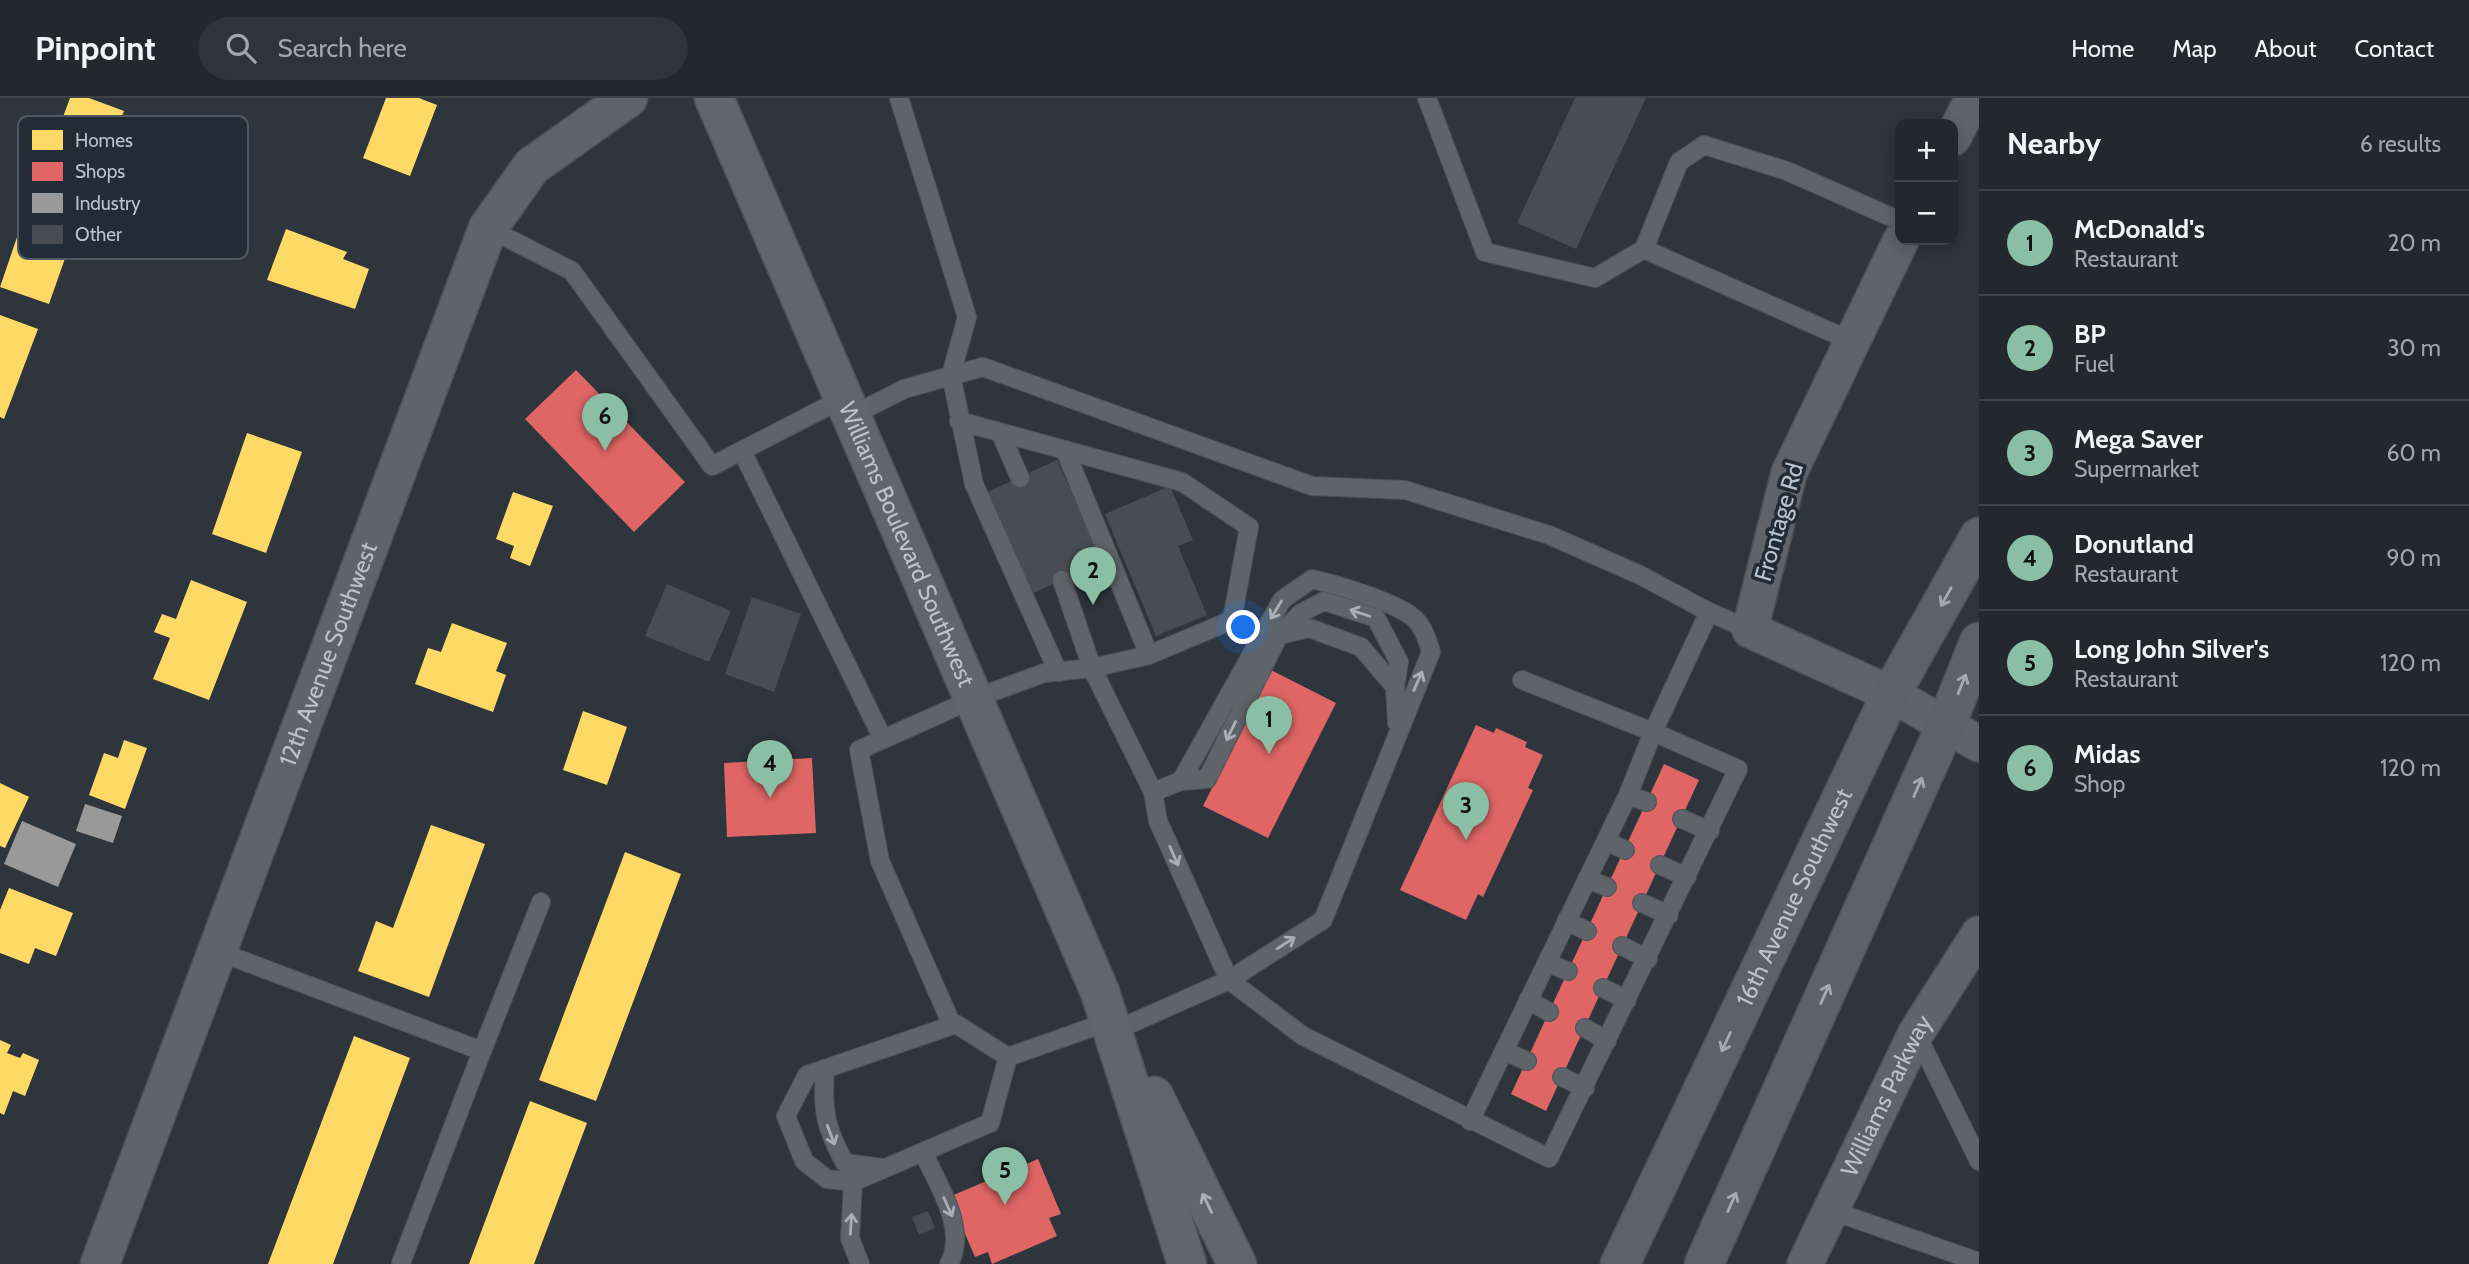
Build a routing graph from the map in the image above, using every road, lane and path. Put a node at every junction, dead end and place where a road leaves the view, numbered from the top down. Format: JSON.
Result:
{"nodes":[{"id":1,"x":628,"y":98,"type":"edge"},
{"id":2,"x":714,"y":98,"type":"edge"},
{"id":3,"x":1427,"y":98,"type":"edge"},
{"id":4,"x":1973,"y":98,"type":"edge"},
{"id":5,"x":905,"y":102,"type":"edge"},
{"id":6,"x":1958,"y":128,"type":"edge"},
{"id":7,"x":1895,"y":219,"type":"edge"},
{"id":8,"x":488,"y":228,"type":"junction"},
{"id":9,"x":1899,"y":245,"type":"edge"},
{"id":10,"x":1644,"y":249,"type":"junction"},
{"id":11,"x":1851,"y":341,"type":"junction"},
{"id":12,"x":951,"y":375,"type":"junction"},
{"id":13,"x":847,"y":407,"type":"junction"},
{"id":14,"x":959,"y":421,"type":"junction"},
{"id":15,"x":1000,"y":432,"type":"junction"},
{"id":16,"x":742,"y":450,"type":"junction"},
{"id":17,"x":1065,"y":450,"type":"junction"},
{"id":18,"x":1020,"y":478,"type":"dead end"},
{"id":19,"x":1979,"y":537,"type":"edge"},
{"id":20,"x":1062,"y":580,"type":"dead end"},
{"id":21,"x":1709,"y":612,"type":"junction"},
{"id":22,"x":1750,"y":630,"type":"junction"},
{"id":23,"x":1279,"y":635,"type":"junction"},
{"id":24,"x":1979,"y":642,"type":"edge"},
{"id":25,"x":1149,"y":655,"type":"junction"},
{"id":26,"x":1092,"y":668,"type":"junction"},
{"id":27,"x":1058,"y":672,"type":"junction"},
{"id":28,"x":1522,"y":680,"type":"dead end"},
{"id":29,"x":1395,"y":687,"type":"junction"},
{"id":30,"x":1891,"y":694,"type":"junction"},
{"id":31,"x":973,"y":699,"type":"junction"},
{"id":32,"x":1946,"y":726,"type":"junction"},
{"id":33,"x":1397,"y":730,"type":"junction"},
{"id":34,"x":1653,"y":732,"type":"junction"},
{"id":35,"x":883,"y":739,"type":"junction"},
{"id":36,"x":1979,"y":744,"type":"edge"},
{"id":37,"x":1181,"y":781,"type":"junction"},
{"id":38,"x":1153,"y":792,"type":"junction"},
{"id":39,"x":1628,"y":795,"type":"junction"},
{"id":40,"x":1647,"y":802,"type":"dead end"},
{"id":41,"x":1682,"y":819,"type":"dead end"},
{"id":42,"x":1710,"y":831,"type":"junction"},
{"id":43,"x":1606,"y":841,"type":"junction"},
{"id":44,"x":1625,"y":850,"type":"dead end"},
{"id":45,"x":1660,"y":865,"type":"dead end"},
{"id":46,"x":1688,"y":877,"type":"junction"},
{"id":47,"x":1587,"y":879,"type":"junction"},
{"id":48,"x":1607,"y":887,"type":"dead end"},
{"id":49,"x":541,"y":902,"type":"dead end"},
{"id":50,"x":1642,"y":903,"type":"dead end"},
{"id":51,"x":1669,"y":915,"type":"junction"},
{"id":52,"x":1566,"y":921,"type":"junction"},
{"id":53,"x":1587,"y":931,"type":"dead end"},
{"id":54,"x":1979,"y":934,"type":"edge"},
{"id":55,"x":1622,"y":946,"type":"dead end"},
{"id":56,"x":217,"y":951,"type":"junction"},
{"id":57,"x":1647,"y":958,"type":"junction"},
{"id":58,"x":1547,"y":963,"type":"junction"},
{"id":59,"x":1568,"y":971,"type":"dead end"},
{"id":60,"x":1229,"y":980,"type":"junction"},
{"id":61,"x":1603,"y":988,"type":"dead end"},
{"id":62,"x":1528,"y":1000,"type":"junction"},
{"id":63,"x":1628,"y":1000,"type":"junction"},
{"id":64,"x":1549,"y":1012,"type":"dead end"},
{"id":65,"x":1111,"y":1018,"type":"junction"},
{"id":66,"x":952,"y":1025,"type":"junction"},
{"id":67,"x":1585,"y":1028,"type":"dead end"},
{"id":68,"x":1916,"y":1033,"type":"junction"},
{"id":69,"x":1607,"y":1041,"type":"junction"},
{"id":70,"x":1504,"y":1051,"type":"junction"},
{"id":71,"x":482,"y":1052,"type":"junction"},
{"id":72,"x":1008,"y":1057,"type":"junction"},
{"id":73,"x":1527,"y":1061,"type":"dead end"},
{"id":74,"x":825,"y":1069,"type":"junction"},
{"id":75,"x":1562,"y":1077,"type":"dead end"},
{"id":76,"x":1584,"y":1088,"type":"junction"},
{"id":77,"x":1470,"y":1121,"type":"junction"},
{"id":78,"x":923,"y":1152,"type":"junction"},
{"id":79,"x":1979,"y":1161,"type":"edge"},
{"id":80,"x":886,"y":1168,"type":"junction"},
{"id":81,"x":853,"y":1182,"type":"junction"},
{"id":82,"x":1830,"y":1210,"type":"junction"},
{"id":83,"x":1979,"y":1262,"type":"edge"},
{"id":84,"x":401,"y":1263,"type":"edge"},
{"id":85,"x":100,"y":1264,"type":"edge"},
{"id":86,"x":860,"y":1264,"type":"edge"},
{"id":87,"x":948,"y":1264,"type":"edge"},
{"id":88,"x":1187,"y":1264,"type":"edge"},
{"id":89,"x":1237,"y":1264,"type":"edge"},
{"id":90,"x":1620,"y":1264,"type":"edge"},
{"id":91,"x":1704,"y":1264,"type":"edge"},
{"id":92,"x":1805,"y":1264,"type":"edge"}],
"edges":[{"from":1,"to":8,"type":"street","name":"12th Avenue Southwest"},
{"from":2,"to":13,"type":"main road","name":"Williams Boulevard Southwest"},
{"from":3,"to":10,"type":"lane"},
{"from":4,"to":6,"type":"street"},
{"from":5,"to":12,"type":"lane"},
{"from":7,"to":10,"type":"lane"},
{"from":8,"to":16,"type":"lane"},
{"from":8,"to":56,"type":"street","name":"12th Avenue Southwest"},
{"from":9,"to":11,"type":"street","name":"Frontage Rd"},
{"from":10,"to":11,"type":"lane"},
{"from":11,"to":22,"type":"street","name":"Frontage Rd"},
{"from":12,"to":13,"type":"lane"},
{"from":12,"to":14,"type":"lane"},
{"from":12,"to":21,"type":"lane"},
{"from":13,"to":16,"type":"lane"},
{"from":13,"to":31,"type":"main road","name":"Williams Boulevard Southwest"},
{"from":14,"to":15,"type":"lane"},
{"from":14,"to":27,"type":"lane"},
{"from":15,"to":17,"type":"lane"},
{"from":15,"to":18,"type":"lane"},
{"from":16,"to":35,"type":"lane"},
{"from":17,"to":25,"type":"lane"},
{"from":17,"to":25,"type":"lane"},
{"from":19,"to":30,"type":"main road","name":"16th Avenue Southwest","one_way":true},
{"from":20,"to":26,"type":"lane"},
{"from":21,"to":22,"type":"lane"},
{"from":21,"to":34,"type":"lane"},
{"from":22,"to":30,"type":"street"},
{"from":23,"to":29,"type":"lane"},
{"from":29,"to":23,"type":"lane","one_way":true},
{"from":23,"to":37,"type":"lane","one_way":true},
{"from":32,"to":24,"type":"main road","one_way":true},
{"from":25,"to":26,"type":"lane"},
{"from":26,"to":27,"type":"lane"},
{"from":26,"to":38,"type":"lane"},
{"from":27,"to":31,"type":"lane"},
{"from":28,"to":34,"type":"lane"},
{"from":29,"to":33,"type":"lane"},
{"from":30,"to":32,"type":"street"},
{"from":30,"to":90,"type":"main road","name":"16th Avenue Southwest","one_way":true},
{"from":31,"to":35,"type":"lane"},
{"from":31,"to":65,"type":"main road","name":"Williams Boulevard Southwest"},
{"from":32,"to":36,"type":"street"},
{"from":91,"to":32,"type":"main road","one_way":true},
{"from":33,"to":37,"type":"lane","one_way":true},
{"from":60,"to":33,"type":"lane","one_way":true},
{"from":34,"to":39,"type":"lane"},
{"from":34,"to":42,"type":"lane"},
{"from":35,"to":66,"type":"lane"},
{"from":37,"to":38,"type":"lane"},
{"from":38,"to":60,"type":"lane","one_way":true},
{"from":39,"to":40,"type":"lane"},
{"from":39,"to":43,"type":"lane"},
{"from":41,"to":42,"type":"lane"},
{"from":42,"to":46,"type":"lane"},
{"from":43,"to":44,"type":"lane"},
{"from":43,"to":47,"type":"lane"},
{"from":45,"to":46,"type":"lane"},
{"from":46,"to":51,"type":"lane"},
{"from":47,"to":48,"type":"lane"},
{"from":47,"to":52,"type":"lane"},
{"from":49,"to":71,"type":"lane"},
{"from":50,"to":51,"type":"lane"},
{"from":51,"to":57,"type":"lane"},
{"from":52,"to":53,"type":"lane"},
{"from":52,"to":58,"type":"lane"},
{"from":54,"to":68,"type":"street","name":"Williams Parkway"},
{"from":55,"to":57,"type":"lane"},
{"from":56,"to":71,"type":"lane"},
{"from":56,"to":85,"type":"street","name":"12th Avenue Southwest"},
{"from":57,"to":63,"type":"lane"},
{"from":58,"to":59,"type":"lane"},
{"from":58,"to":62,"type":"lane"},
{"from":60,"to":65,"type":"lane"},
{"from":60,"to":77,"type":"lane"},
{"from":61,"to":63,"type":"lane"},
{"from":62,"to":64,"type":"lane"},
{"from":62,"to":70,"type":"lane"},
{"from":63,"to":69,"type":"lane"},
{"from":65,"to":72,"type":"lane"},
{"from":65,"to":88,"type":"main road","name":"Williams Boulevard Southwest"},
{"from":89,"to":65,"type":"main road","name":"Williams Boulevard Southwest","one_way":true},
{"from":66,"to":72,"type":"lane"},
{"from":66,"to":74,"type":"lane"},
{"from":67,"to":69,"type":"lane"},
{"from":68,"to":79,"type":"lane"},
{"from":68,"to":82,"type":"street","name":"Williams Parkway"},
{"from":69,"to":76,"type":"lane"},
{"from":70,"to":73,"type":"lane"},
{"from":70,"to":77,"type":"lane"},
{"from":71,"to":84,"type":"lane"},
{"from":72,"to":78,"type":"lane"},
{"from":74,"to":80,"type":"lane","one_way":true},
{"from":74,"to":81,"type":"lane"},
{"from":75,"to":76,"type":"lane"},
{"from":76,"to":77,"type":"lane"},
{"from":78,"to":80,"type":"lane"},
{"from":78,"to":87,"type":"lane","one_way":true},
{"from":80,"to":81,"type":"lane"},
{"from":86,"to":81,"type":"lane","one_way":true},
{"from":82,"to":83,"type":"lane"},
{"from":82,"to":92,"type":"street","name":"Williams Parkway"}]}
